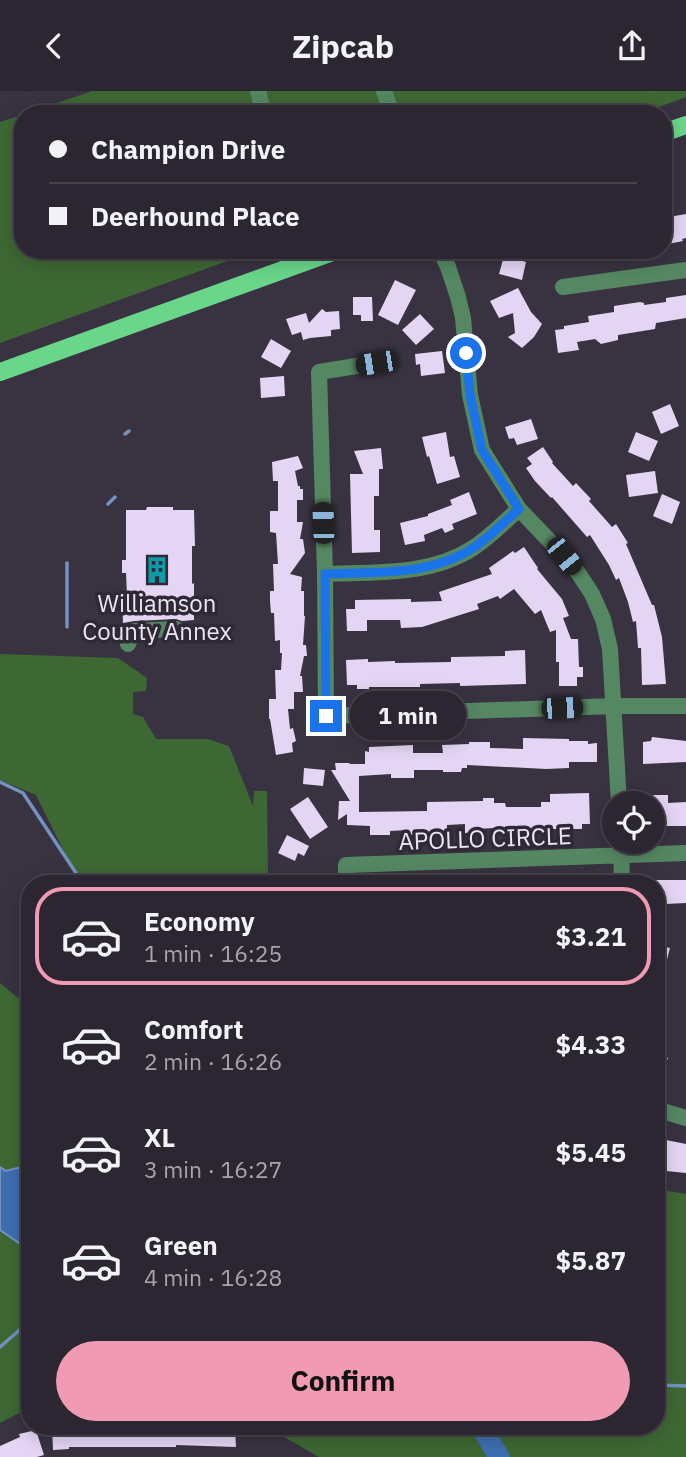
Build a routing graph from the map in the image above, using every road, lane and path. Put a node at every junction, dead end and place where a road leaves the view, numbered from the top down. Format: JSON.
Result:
{"nodes":[{"id":1,"x":297,"y":259,"type":"edge"},
{"id":2,"x":444,"y":259,"type":"edge"},
{"id":3,"x":686,"y":270,"type":"edge"},
{"id":4,"x":563,"y":287,"type":"dead end"},
{"id":5,"x":376,"y":363,"type":"dead end"},
{"id":6,"x":0,"y":372,"type":"edge"},
{"id":7,"x":519,"y":509,"type":"junction"},
{"id":8,"x":325,"y":574,"type":"junction"},
{"id":9,"x":176,"y":629,"type":"dead end"},
{"id":10,"x":128,"y":643,"type":"dead end"},
{"id":11,"x":614,"y":706,"type":"junction"},
{"id":12,"x":686,"y":706,"type":"edge"},
{"id":13,"x":618,"y":791,"type":"edge"},
{"id":14,"x":602,"y":850,"type":"edge"},
{"id":15,"x":665,"y":852,"type":"edge"},
{"id":16,"x":686,"y":853,"type":"edge"},
{"id":17,"x":621,"y":854,"type":"edge"},
{"id":18,"x":346,"y":875,"type":"edge"},
{"id":19,"x":622,"y":875,"type":"edge"},
{"id":20,"x":665,"y":1112,"type":"edge"},
{"id":21,"x":686,"y":1118,"type":"edge"}],
"edges":[{"from":1,"to":6,"type":"main road"},
{"from":2,"to":7,"type":"street"},
{"from":3,"to":4,"type":"street"},
{"from":5,"to":8,"type":"street"},
{"from":7,"to":8,"type":"street"},
{"from":7,"to":11,"type":"street"},
{"from":8,"to":11,"type":"street"},
{"from":9,"to":10,"type":"street"},
{"from":11,"to":12,"type":"street"},
{"from":11,"to":13,"type":"street"},
{"from":14,"to":18,"type":"street","name":"APOLLO CIRCLE"},
{"from":15,"to":16,"type":"street","name":"APOLLO CIRCLE"},
{"from":17,"to":19,"type":"street"},
{"from":20,"to":21,"type":"street"}]}
